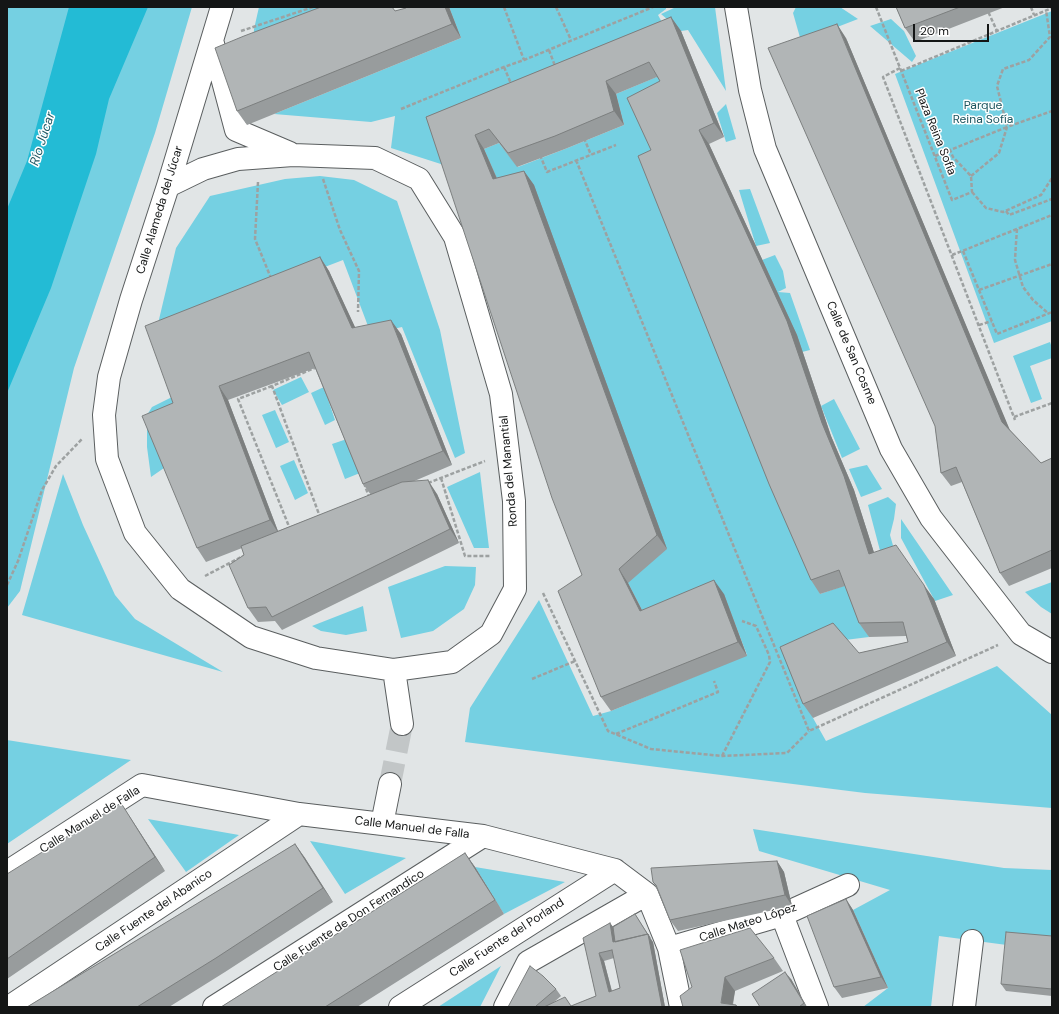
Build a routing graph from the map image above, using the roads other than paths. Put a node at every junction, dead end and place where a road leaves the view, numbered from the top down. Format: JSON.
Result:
{"nodes":[{"id":1,"x":222,"y":7,"type":"edge"},
{"id":2,"x":736,"y":7,"type":"edge"},
{"id":3,"x":212,"y":40,"type":"junction"},
{"id":4,"x":304,"y":155,"type":"junction"},
{"id":5,"x":168,"y":186,"type":"junction"},
{"id":6,"x":104,"y":415,"type":"joint"},
{"id":7,"x":1052,"y":652,"type":"edge"},
{"id":8,"x":394,"y":670,"type":"junction"},
{"id":9,"x":402,"y":724,"type":"tunnel mouth"},
{"id":10,"x":390,"y":784,"type":"tunnel mouth"},
{"id":11,"x":299,"y":814,"type":"junction"},
{"id":12,"x":382,"y":824,"type":"junction"},
{"id":13,"x":483,"y":836,"type":"junction"},
{"id":14,"x":615,"y":870,"type":"junction"},
{"id":15,"x":7,"y":872,"type":"edge"},
{"id":16,"x":848,"y":885,"type":"dead end"},
{"id":17,"x":646,"y":894,"type":"junction"},
{"id":18,"x":782,"y":915,"type":"junction"},
{"id":19,"x":972,"y":941,"type":"dead end"},
{"id":20,"x":669,"y":948,"type":"junction"},
{"id":21,"x":9,"y":1007,"type":"edge"},
{"id":22,"x":214,"y":1007,"type":"edge"},
{"id":23,"x":400,"y":1007,"type":"edge"},
{"id":24,"x":505,"y":1007,"type":"edge"},
{"id":25,"x":681,"y":1007,"type":"edge"},
{"id":26,"x":817,"y":1007,"type":"edge"},
{"id":27,"x":964,"y":1007,"type":"edge"}],
"edges":[{"from":1,"to":3,"type":"street","name":"Calle Alameda del Júcar"},
{"from":2,"to":7,"type":"street","name":"Calle de San Cosme"},
{"from":3,"to":4,"type":"street","name":"Ronda del Manantial"},
{"from":3,"to":5,"type":"street","name":"Calle Alameda del Júcar"},
{"from":4,"to":5,"type":"street","name":"Ronda del Manantial"},
{"from":4,"to":8,"type":"street","name":"Ronda del Manantial"},
{"from":5,"to":6,"type":"street","name":"Calle Alameda del Júcar"},
{"from":6,"to":8,"type":"street","name":"Ronda del Manantial"},
{"from":8,"to":9,"type":"street"},
{"from":10,"to":12,"type":"street"},
{"from":11,"to":12,"type":"street","name":"Calle Manuel de Falla"},
{"from":11,"to":15,"type":"street","name":"Calle Manuel de Falla"},
{"from":11,"to":21,"type":"street","name":"Calle Fuente del Abanico"},
{"from":12,"to":13,"type":"street","name":"Calle Manuel de Falla"},
{"from":13,"to":14,"type":"street","name":"Calle Manuel de Falla"},
{"from":13,"to":22,"type":"street","name":"Calle Fuente de Don Fernandico"},
{"from":14,"to":17,"type":"street","name":"Calle Manuel de Falla"},
{"from":14,"to":23,"type":"street","name":"Calle Fuente del Porland"},
{"from":16,"to":18,"type":"street","name":"Calle Mateo López"},
{"from":17,"to":20,"type":"street"},
{"from":17,"to":24,"type":"street"},
{"from":18,"to":20,"type":"street","name":"Calle Mateo López"},
{"from":18,"to":26,"type":"street"},
{"from":19,"to":27,"type":"street"},
{"from":20,"to":25,"type":"street"}]}
